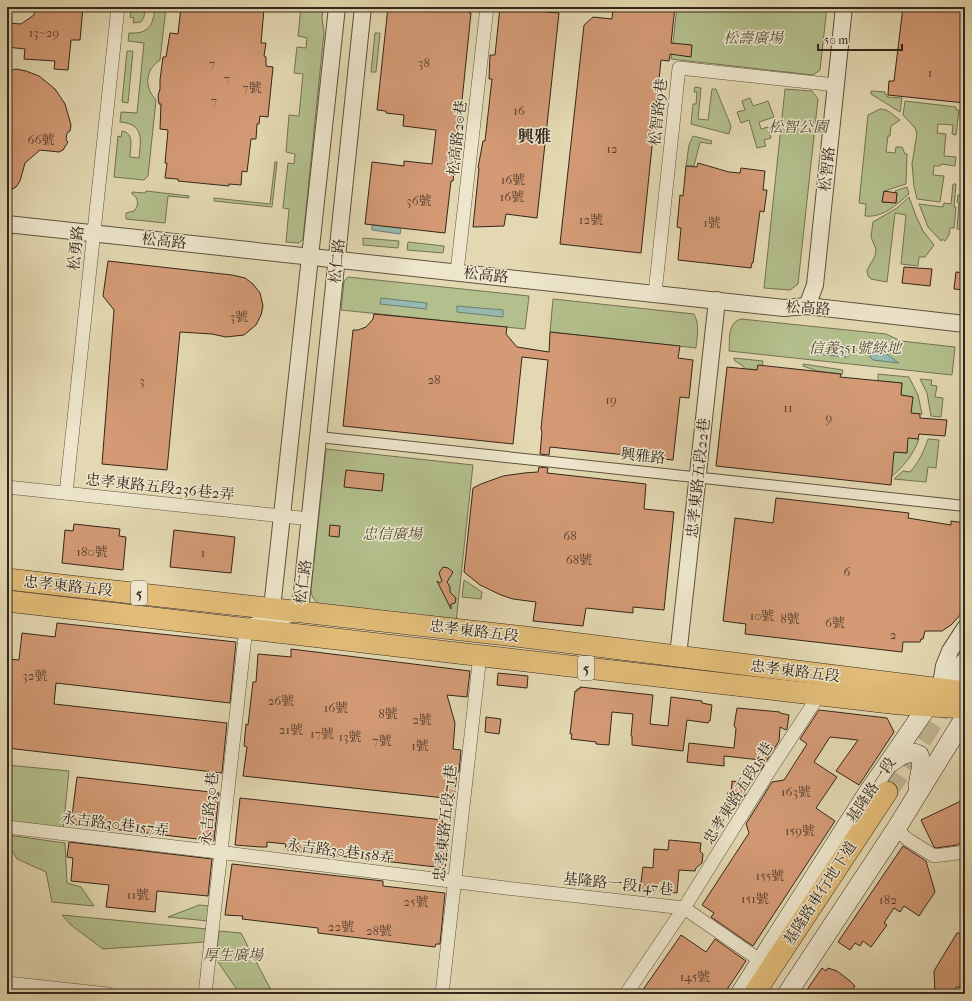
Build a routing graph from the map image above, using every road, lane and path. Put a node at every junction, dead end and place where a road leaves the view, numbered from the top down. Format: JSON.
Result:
{"nodes":[{"id":1,"x":118,"y":7,"type":"edge"},
{"id":2,"x":337,"y":7,"type":"edge"},
{"id":3,"x":363,"y":7,"type":"edge"},
{"id":4,"x":487,"y":7,"type":"edge"},
{"id":5,"x":844,"y":7,"type":"edge"},
{"id":6,"x":836,"y":85,"type":"junction"},
{"id":7,"x":7,"y":224,"type":"edge"},
{"id":8,"x":94,"y":233,"type":"junction"},
{"id":9,"x":310,"y":256,"type":"junction"},
{"id":10,"x":337,"y":259,"type":"junction"},
{"id":11,"x":457,"y":272,"type":"junction"},
{"id":12,"x":654,"y":294,"type":"junction"},
{"id":13,"x":717,"y":300,"type":"junction"},
{"id":14,"x":807,"y":306,"type":"junction"},
{"id":15,"x":965,"y":324,"type":"edge"},
{"id":16,"x":319,"y":437,"type":"junction"},
{"id":17,"x":698,"y":477,"type":"junction"},
{"id":18,"x":7,"y":486,"type":"edge"},
{"id":19,"x":66,"y":493,"type":"junction"},
{"id":20,"x":965,"y":506,"type":"edge"},
{"id":21,"x":282,"y":516,"type":"junction"},
{"id":22,"x":310,"y":520,"type":"junction"},
{"id":23,"x":7,"y":579,"type":"edge"},
{"id":24,"x":7,"y":601,"type":"edge"},
{"id":25,"x":272,"y":608,"type":"junction"},
{"id":26,"x":300,"y":611,"type":"junction"},
{"id":27,"x":246,"y":628,"type":"junction"},
{"id":28,"x":965,"y":628,"type":"edge"},
{"id":29,"x":965,"y":646,"type":"edge"},
{"id":30,"x":480,"y":656,"type":"junction"},
{"id":31,"x":678,"y":656,"type":"junction"},
{"id":32,"x":965,"y":662,"type":"edge"},
{"id":33,"x":940,"y":689,"type":"junction"},
{"id":34,"x":965,"y":692,"type":"edge"},
{"id":35,"x":819,"y":695,"type":"junction"},
{"id":36,"x":927,"y":707,"type":"junction"},
{"id":37,"x":965,"y":708,"type":"edge"},
{"id":38,"x":965,"y":718,"type":"edge"},
{"id":39,"x":886,"y":766,"type":"junction"},
{"id":40,"x":900,"y":796,"type":"junction"},
{"id":41,"x":7,"y":827,"type":"edge"},
{"id":42,"x":896,"y":829,"type":"junction"},
{"id":43,"x":220,"y":852,"type":"junction"},
{"id":44,"x":965,"y":852,"type":"edge"},
{"id":45,"x":455,"y":882,"type":"junction"},
{"id":46,"x":684,"y":908,"type":"junction"},
{"id":47,"x":761,"y":961,"type":"junction"},
{"id":48,"x":7,"y":983,"type":"edge"},
{"id":49,"x":108,"y":994,"type":"edge"},
{"id":50,"x":205,"y":994,"type":"edge"},
{"id":51,"x":442,"y":994,"type":"edge"},
{"id":52,"x":626,"y":994,"type":"edge"},
{"id":53,"x":740,"y":994,"type":"edge"},
{"id":54,"x":754,"y":994,"type":"edge"},
{"id":55,"x":770,"y":994,"type":"edge"},
{"id":56,"x":787,"y":994,"type":"edge"}],
"edges":[{"from":1,"to":8,"type":"street","name":"松勇路"},
{"from":2,"to":9,"type":"street","name":"松仁路"},
{"from":3,"to":10,"type":"street","name":"松仁路"},
{"from":4,"to":11,"type":"street","name":"松高路20巷"},
{"from":5,"to":6,"type":"street","name":"松智路"},
{"from":6,"to":12,"type":"street","name":"松智路9巷"},
{"from":6,"to":14,"type":"street","name":"松智路"},
{"from":7,"to":8,"type":"street","name":"松高路"},
{"from":8,"to":9,"type":"street","name":"松高路"},
{"from":8,"to":19,"type":"street","name":"松勇路"},
{"from":9,"to":10,"type":"street","name":"松高路"},
{"from":9,"to":21,"type":"street","name":"松仁路"},
{"from":10,"to":11,"type":"street","name":"松高路"},
{"from":10,"to":16,"type":"street","name":"松仁路"},
{"from":11,"to":12,"type":"street","name":"松高路"},
{"from":12,"to":13,"type":"street","name":"松高路"},
{"from":13,"to":14,"type":"street","name":"松高路"},
{"from":13,"to":17,"type":"street","name":"忠孝東路五段22巷"},
{"from":14,"to":15,"type":"street","name":"松高路"},
{"from":16,"to":17,"type":"street","name":"興雅路"},
{"from":16,"to":22,"type":"street","name":"松仁路"},
{"from":17,"to":20,"type":"street","name":"興雅路"},
{"from":17,"to":31,"type":"street","name":"忠孝東路五段22巷"},
{"from":18,"to":19,"type":"street","name":"忠孝東路五段236巷2弄"},
{"from":19,"to":21,"type":"street","name":"忠孝東路五段236巷2弄"},
{"from":21,"to":22,"type":"street","name":"忠孝東路五段236巷2弄"},
{"from":21,"to":25,"type":"street","name":"松仁路"},
{"from":22,"to":26,"type":"street","name":"松仁路"},
{"from":23,"to":25,"type":"main road","name":"忠孝東路五段","number":"5"},
{"from":24,"to":27,"type":"main road","name":"忠孝東路五段","number":"5"},
{"from":25,"to":26,"type":"main road","name":"忠孝東路五段","number":"5"},
{"from":25,"to":27,"type":"street","name":"松仁路"},
{"from":26,"to":27,"type":"street","name":"松仁路"},
{"from":26,"to":31,"type":"main road","name":"忠孝東路五段","number":"5"},
{"from":27,"to":30,"type":"main road","name":"忠孝東路五段","number":"5"},
{"from":27,"to":43,"type":"street","name":"永吉路30巷"},
{"from":28,"to":33,"type":"street","name":"基隆路一段"},
{"from":29,"to":33,"type":"main road"},
{"from":30,"to":35,"type":"main road","name":"忠孝東路五段","number":"5"},
{"from":30,"to":45,"type":"street","name":"忠孝東路五段71巷"},
{"from":31,"to":33,"type":"main road","name":"忠孝東路五段","number":"5"},
{"from":32,"to":33,"type":"main road","name":"基隆路一段"},
{"from":33,"to":34,"type":"main road","number":"5"},
{"from":33,"to":36,"type":"main road","name":"基隆路一段"},
{"from":35,"to":36,"type":"main road","name":"忠孝東路五段","number":"5"},
{"from":35,"to":46,"type":"street","name":"忠孝東路五段15巷"},
{"from":36,"to":37,"type":"main road","number":"5"},
{"from":36,"to":39,"type":"main road","name":"基隆路一段"},
{"from":38,"to":40,"type":"main road"},
{"from":39,"to":40,"type":"main road"},
{"from":39,"to":47,"type":"main road","name":"基隆路一段"},
{"from":40,"to":42,"type":"main road"},
{"from":40,"to":54,"type":"main road","name":"基隆路車行地下道"},
{"from":40,"to":55,"type":"main road","name":"基隆路車行地下道"},
{"from":41,"to":43,"type":"street","name":"永吉路30巷157弄"},
{"from":42,"to":44,"type":"street"},
{"from":42,"to":56,"type":"main road"},
{"from":43,"to":45,"type":"street","name":"永吉路30巷158弄"},
{"from":43,"to":50,"type":"street","name":"永吉路30巷"},
{"from":45,"to":46,"type":"street","name":"基隆路一段147巷"},
{"from":45,"to":51,"type":"street","name":"忠孝東路五段71巷"},
{"from":46,"to":47,"type":"street","name":"基隆路一段147巷"},
{"from":46,"to":52,"type":"street","name":"忠孝東路五段15巷"},
{"from":47,"to":53,"type":"main road","name":"基隆路一段"},
{"from":48,"to":49,"type":"street"}]}
